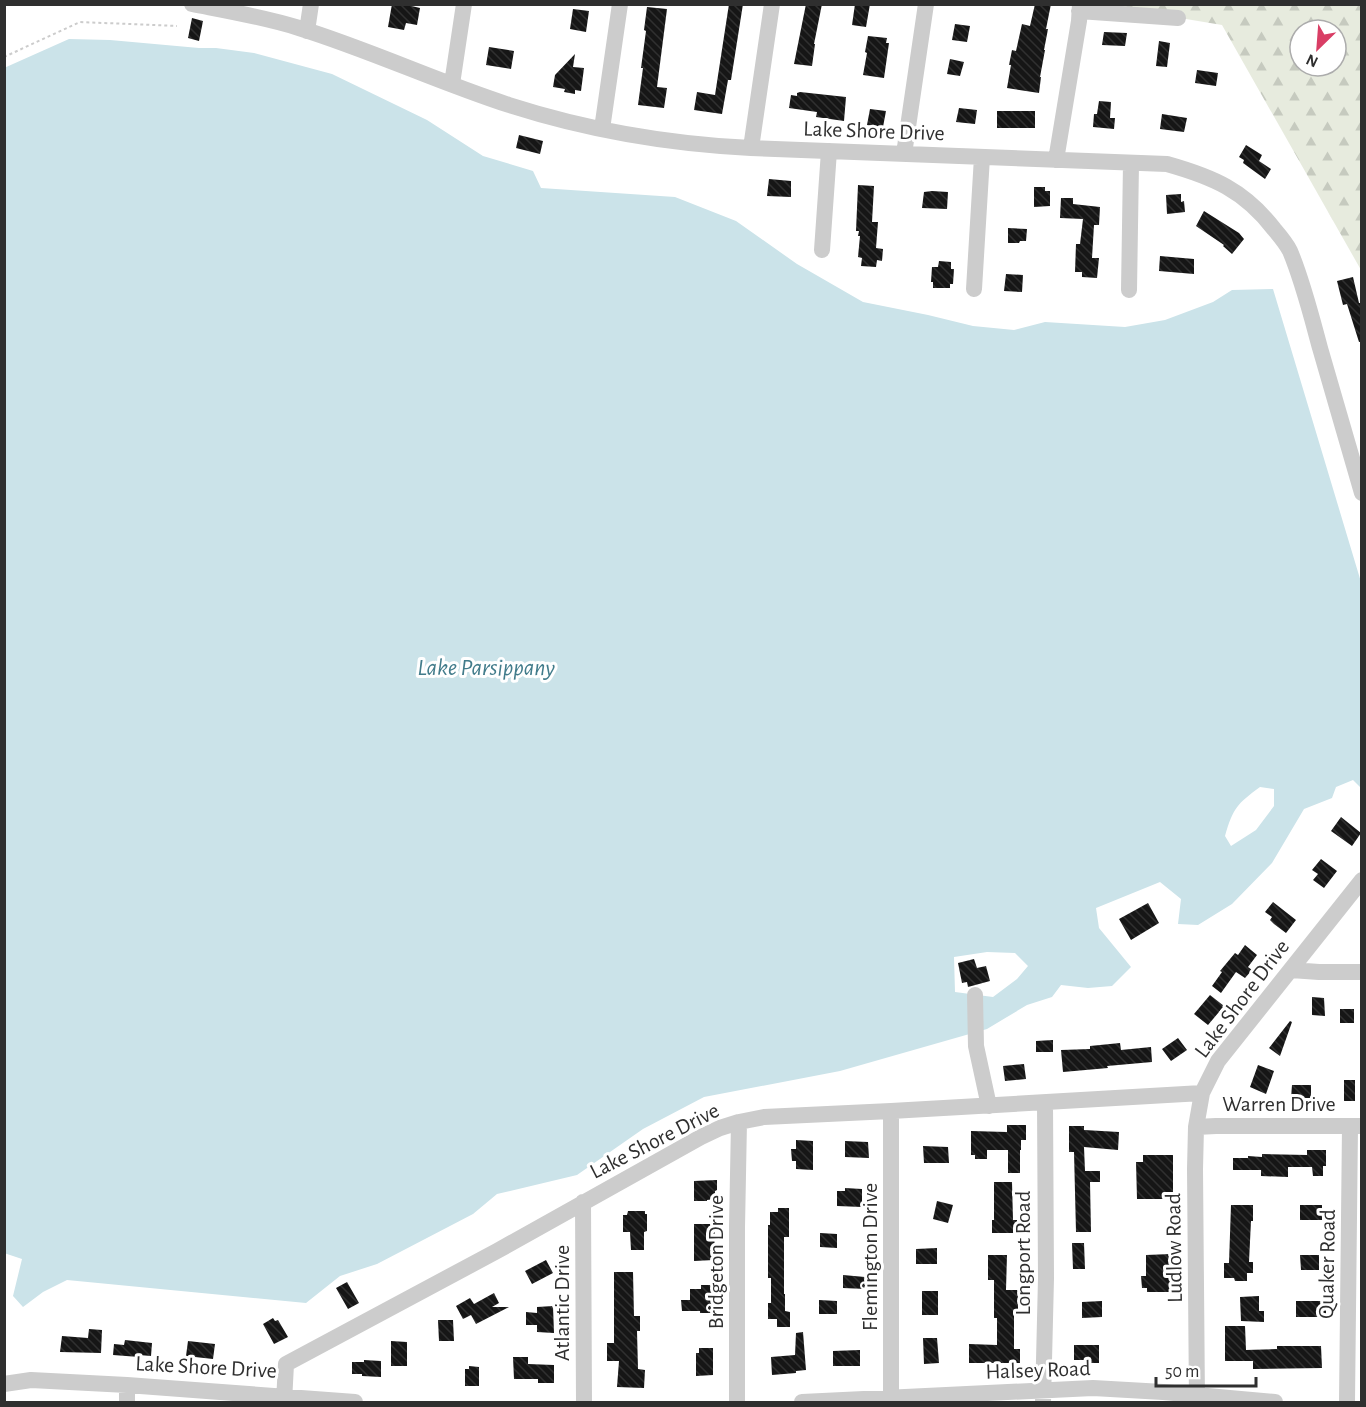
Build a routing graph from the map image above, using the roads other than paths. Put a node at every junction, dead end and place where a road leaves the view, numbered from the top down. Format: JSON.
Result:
{"nodes":[{"id":1,"x":192,"y":4,"type":"edge"},
{"id":2,"x":311,"y":4,"type":"edge"},
{"id":3,"x":464,"y":4,"type":"edge"},
{"id":4,"x":620,"y":4,"type":"edge"},
{"id":5,"x":772,"y":4,"type":"edge"},
{"id":6,"x":926,"y":4,"type":"edge"},
{"id":7,"x":1080,"y":8,"type":"edge"},
{"id":8,"x":1178,"y":18,"type":"dead end"},
{"id":9,"x":307,"y":31,"type":"junction"},
{"id":10,"x":452,"y":84,"type":"junction"},
{"id":11,"x":602,"y":129,"type":"junction"},
{"id":12,"x":751,"y":148,"type":"junction"},
{"id":13,"x":829,"y":151,"type":"junction"},
{"id":14,"x":904,"y":154,"type":"junction"},
{"id":15,"x":982,"y":158,"type":"junction"},
{"id":16,"x":1056,"y":160,"type":"junction"},
{"id":17,"x":1131,"y":164,"type":"junction"},
{"id":18,"x":822,"y":250,"type":"dead end"},
{"id":19,"x":974,"y":289,"type":"dead end"},
{"id":20,"x":1129,"y":290,"type":"dead end"},
{"id":21,"x":1362,"y":493,"type":"edge"},
{"id":22,"x":1362,"y":880,"type":"edge"},
{"id":23,"x":1291,"y":970,"type":"junction"},
{"id":24,"x":1362,"y":972,"type":"edge"},
{"id":25,"x":975,"y":995,"type":"dead end"},
{"id":26,"x":1202,"y":1093,"type":"junction"},
{"id":27,"x":1045,"y":1103,"type":"junction"},
{"id":28,"x":989,"y":1106,"type":"junction"},
{"id":29,"x":891,"y":1111,"type":"junction"},
{"id":30,"x":739,"y":1122,"type":"junction"},
{"id":31,"x":1356,"y":1126,"type":"edge"},
{"id":32,"x":1196,"y":1127,"type":"junction"},
{"id":33,"x":583,"y":1202,"type":"junction"},
{"id":34,"x":4,"y":1384,"type":"edge"},
{"id":35,"x":127,"y":1384,"type":"junction"},
{"id":36,"x":1043,"y":1397,"type":"edge"},
{"id":37,"x":284,"y":1399,"type":"edge"},
{"id":38,"x":1197,"y":1399,"type":"edge"},
{"id":39,"x":891,"y":1400,"type":"edge"},
{"id":40,"x":127,"y":1402,"type":"edge"},
{"id":41,"x":355,"y":1402,"type":"edge"},
{"id":42,"x":584,"y":1402,"type":"edge"},
{"id":43,"x":737,"y":1402,"type":"edge"},
{"id":44,"x":802,"y":1402,"type":"edge"},
{"id":45,"x":1275,"y":1402,"type":"edge"},
{"id":46,"x":1347,"y":1402,"type":"edge"}],
"edges":[{"from":1,"to":9,"type":"street","name":"Lake Shore Drive"},
{"from":2,"to":9,"type":"street"},
{"from":3,"to":10,"type":"street"},
{"from":4,"to":11,"type":"street"},
{"from":5,"to":12,"type":"street"},
{"from":6,"to":14,"type":"street"},
{"from":7,"to":8,"type":"street"},
{"from":7,"to":16,"type":"street"},
{"from":9,"to":10,"type":"street","name":"Lake Shore Drive"},
{"from":10,"to":11,"type":"street","name":"Lake Shore Drive"},
{"from":11,"to":12,"type":"street","name":"Lake Shore Drive"},
{"from":12,"to":13,"type":"street","name":"Lake Shore Drive"},
{"from":13,"to":14,"type":"street","name":"Lake Shore Drive"},
{"from":13,"to":18,"type":"street"},
{"from":14,"to":15,"type":"street","name":"Lake Shore Drive"},
{"from":15,"to":16,"type":"street","name":"Lake Shore Drive"},
{"from":15,"to":19,"type":"street"},
{"from":16,"to":17,"type":"street","name":"Lake Shore Drive"},
{"from":17,"to":20,"type":"street"},
{"from":17,"to":21,"type":"street","name":"Lake Shore Drive"},
{"from":22,"to":23,"type":"street","name":"Lake Shore Drive"},
{"from":23,"to":24,"type":"street"},
{"from":23,"to":26,"type":"street","name":"Lake Shore Drive"},
{"from":25,"to":28,"type":"street"},
{"from":26,"to":27,"type":"street","name":"Lake Shore Drive"},
{"from":26,"to":32,"type":"street","name":"Ludlow Road"},
{"from":27,"to":28,"type":"street","name":"Lake Shore Drive"},
{"from":27,"to":36,"type":"street","name":"Longport Road"},
{"from":28,"to":29,"type":"street","name":"Lake Shore Drive"},
{"from":29,"to":30,"type":"street","name":"Lake Shore Drive"},
{"from":29,"to":39,"type":"street","name":"Flemington Drive"},
{"from":30,"to":33,"type":"street","name":"Lake Shore Drive"},
{"from":30,"to":43,"type":"street","name":"Bridgeton Drive"},
{"from":31,"to":32,"type":"street","name":"Warren Drive"},
{"from":31,"to":46,"type":"street","name":"Quaker Road"},
{"from":32,"to":38,"type":"street","name":"Ludlow Road"},
{"from":33,"to":37,"type":"street","name":"Lake Shore Drive"},
{"from":33,"to":42,"type":"street","name":"Atlantic Drive"},
{"from":34,"to":35,"type":"street","name":"Lake Shore Drive"},
{"from":35,"to":37,"type":"street","name":"Lake Shore Drive"},
{"from":35,"to":40,"type":"street"},
{"from":36,"to":38,"type":"street","name":"Halsey Road"},
{"from":36,"to":39,"type":"street","name":"Halsey Road"},
{"from":37,"to":41,"type":"street"},
{"from":38,"to":45,"type":"street","name":"Halsey Road"},
{"from":39,"to":44,"type":"street","name":"Halsey Road"}]}
